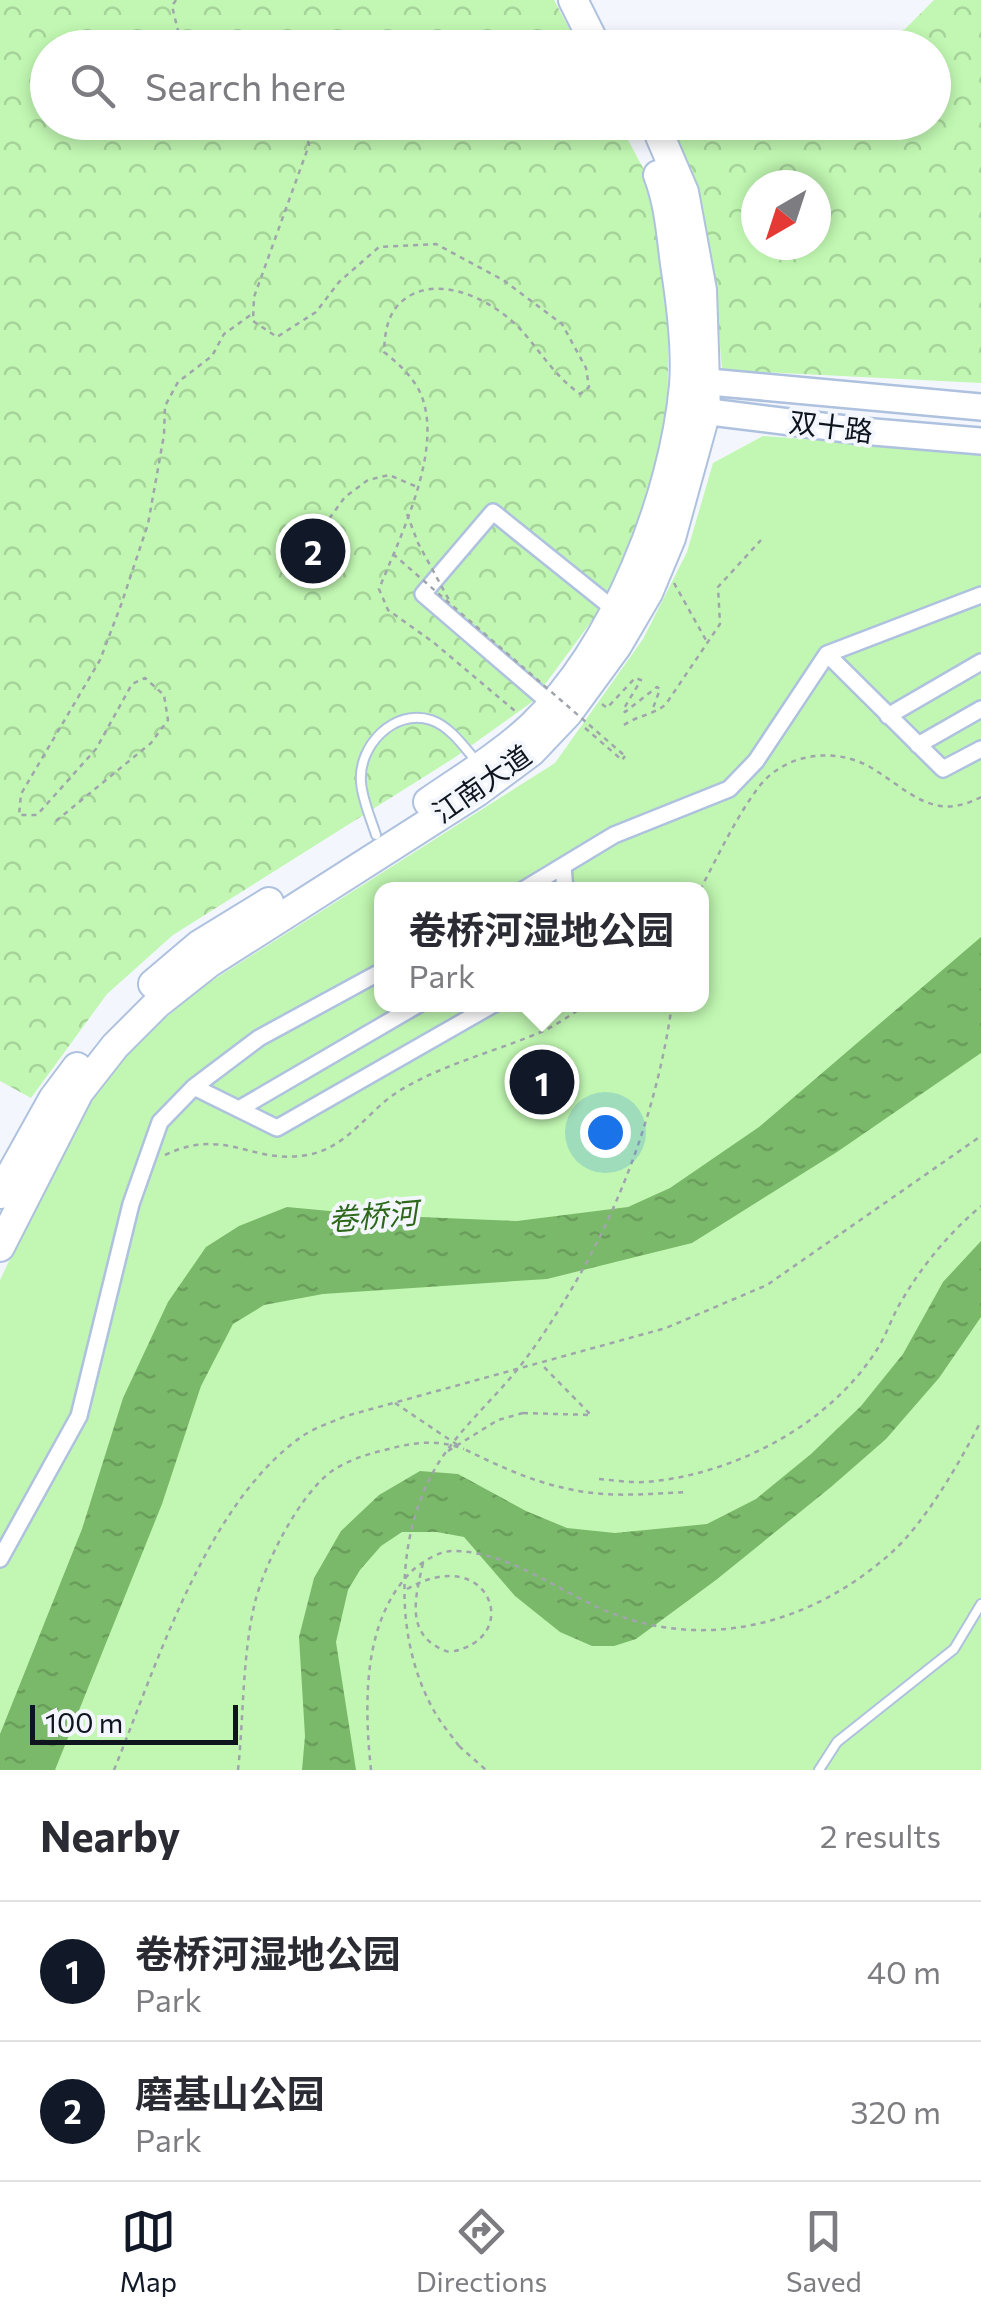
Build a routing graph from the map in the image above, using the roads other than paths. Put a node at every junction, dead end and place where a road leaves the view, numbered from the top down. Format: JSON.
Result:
{"nodes":[{"id":1,"x":572,"y":0,"type":"edge"},
{"id":2,"x":592,"y":0,"type":"edge"},
{"id":3,"x":588,"y":30,"type":"edge"},
{"id":4,"x":607,"y":30,"type":"edge"},
{"id":5,"x":643,"y":140,"type":"edge"},
{"id":6,"x":662,"y":140,"type":"edge"},
{"id":7,"x":696,"y":381,"type":"junction"},
{"id":8,"x":981,"y":407,"type":"edge"},
{"id":9,"x":694,"y":410,"type":"junction"},
{"id":10,"x":981,"y":442,"type":"edge"},
{"id":11,"x":981,"y":595,"type":"edge"},
{"id":12,"x":615,"y":610,"type":"junction"},
{"id":13,"x":826,"y":654,"type":"junction"},
{"id":14,"x":981,"y":662,"type":"edge"},
{"id":15,"x":559,"y":708,"type":"junction"},
{"id":16,"x":981,"y":709,"type":"edge"},
{"id":17,"x":888,"y":716,"type":"junction"},
{"id":18,"x":918,"y":745,"type":"junction"},
{"id":19,"x":981,"y":748,"type":"edge"},
{"id":20,"x":480,"y":766,"type":"junction"},
{"id":21,"x":376,"y":835,"type":"junction"},
{"id":22,"x":563,"y":866,"type":"junction"},
{"id":23,"x":536,"y":882,"type":"edge"},
{"id":24,"x":564,"y":882,"type":"edge"},
{"id":25,"x":374,"y":975,"type":"edge"},
{"id":26,"x":405,"y":1012,"type":"edge"},
{"id":27,"x":480,"y":1012,"type":"edge"},
{"id":28,"x":194,"y":1087,"type":"junction"},
{"id":29,"x":239,"y":1109,"type":"junction"},
{"id":30,"x":0,"y":1194,"type":"edge"},
{"id":31,"x":0,"y":1247,"type":"edge"},
{"id":32,"x":0,"y":1559,"type":"edge"},
{"id":33,"x":981,"y":1604,"type":"edge"},
{"id":34,"x":819,"y":1770,"type":"edge"}],
"edges":[{"from":1,"to":3,"type":"highway"},
{"from":2,"to":4,"type":"highway"},
{"from":5,"to":7,"type":"highway","name":"江南大道"},
{"from":6,"to":7,"type":"highway","name":"江南大道"},
{"from":7,"to":8,"type":"main road","name":"双十路"},
{"from":7,"to":9,"type":"highway","name":"江南大道"},
{"from":9,"to":10,"type":"main road","name":"双十路"},
{"from":9,"to":12,"type":"highway","name":"江南大道"},
{"from":9,"to":15,"type":"highway","name":"江南大道"},
{"from":11,"to":13,"type":"street"},
{"from":12,"to":15,"type":"highway","name":"江南大道"},
{"from":12,"to":15,"type":"street"},
{"from":13,"to":17,"type":"street"},
{"from":13,"to":22,"type":"street"},
{"from":14,"to":17,"type":"street"},
{"from":15,"to":20,"type":"highway","name":"江南大道"},
{"from":15,"to":31,"type":"highway","name":"江南大道"},
{"from":16,"to":18,"type":"street"},
{"from":17,"to":18,"type":"street"},
{"from":18,"to":19,"type":"street"},
{"from":20,"to":21,"type":"highway","name":"江南大道"},
{"from":20,"to":21,"type":"lane"},
{"from":21,"to":30,"type":"highway","name":"江南大道"},
{"from":22,"to":23,"type":"street"},
{"from":22,"to":24,"type":"street"},
{"from":25,"to":28,"type":"street"},
{"from":26,"to":29,"type":"street"},
{"from":27,"to":29,"type":"street"},
{"from":28,"to":29,"type":"street"},
{"from":28,"to":32,"type":"street"},
{"from":33,"to":34,"type":"lane"}]}
